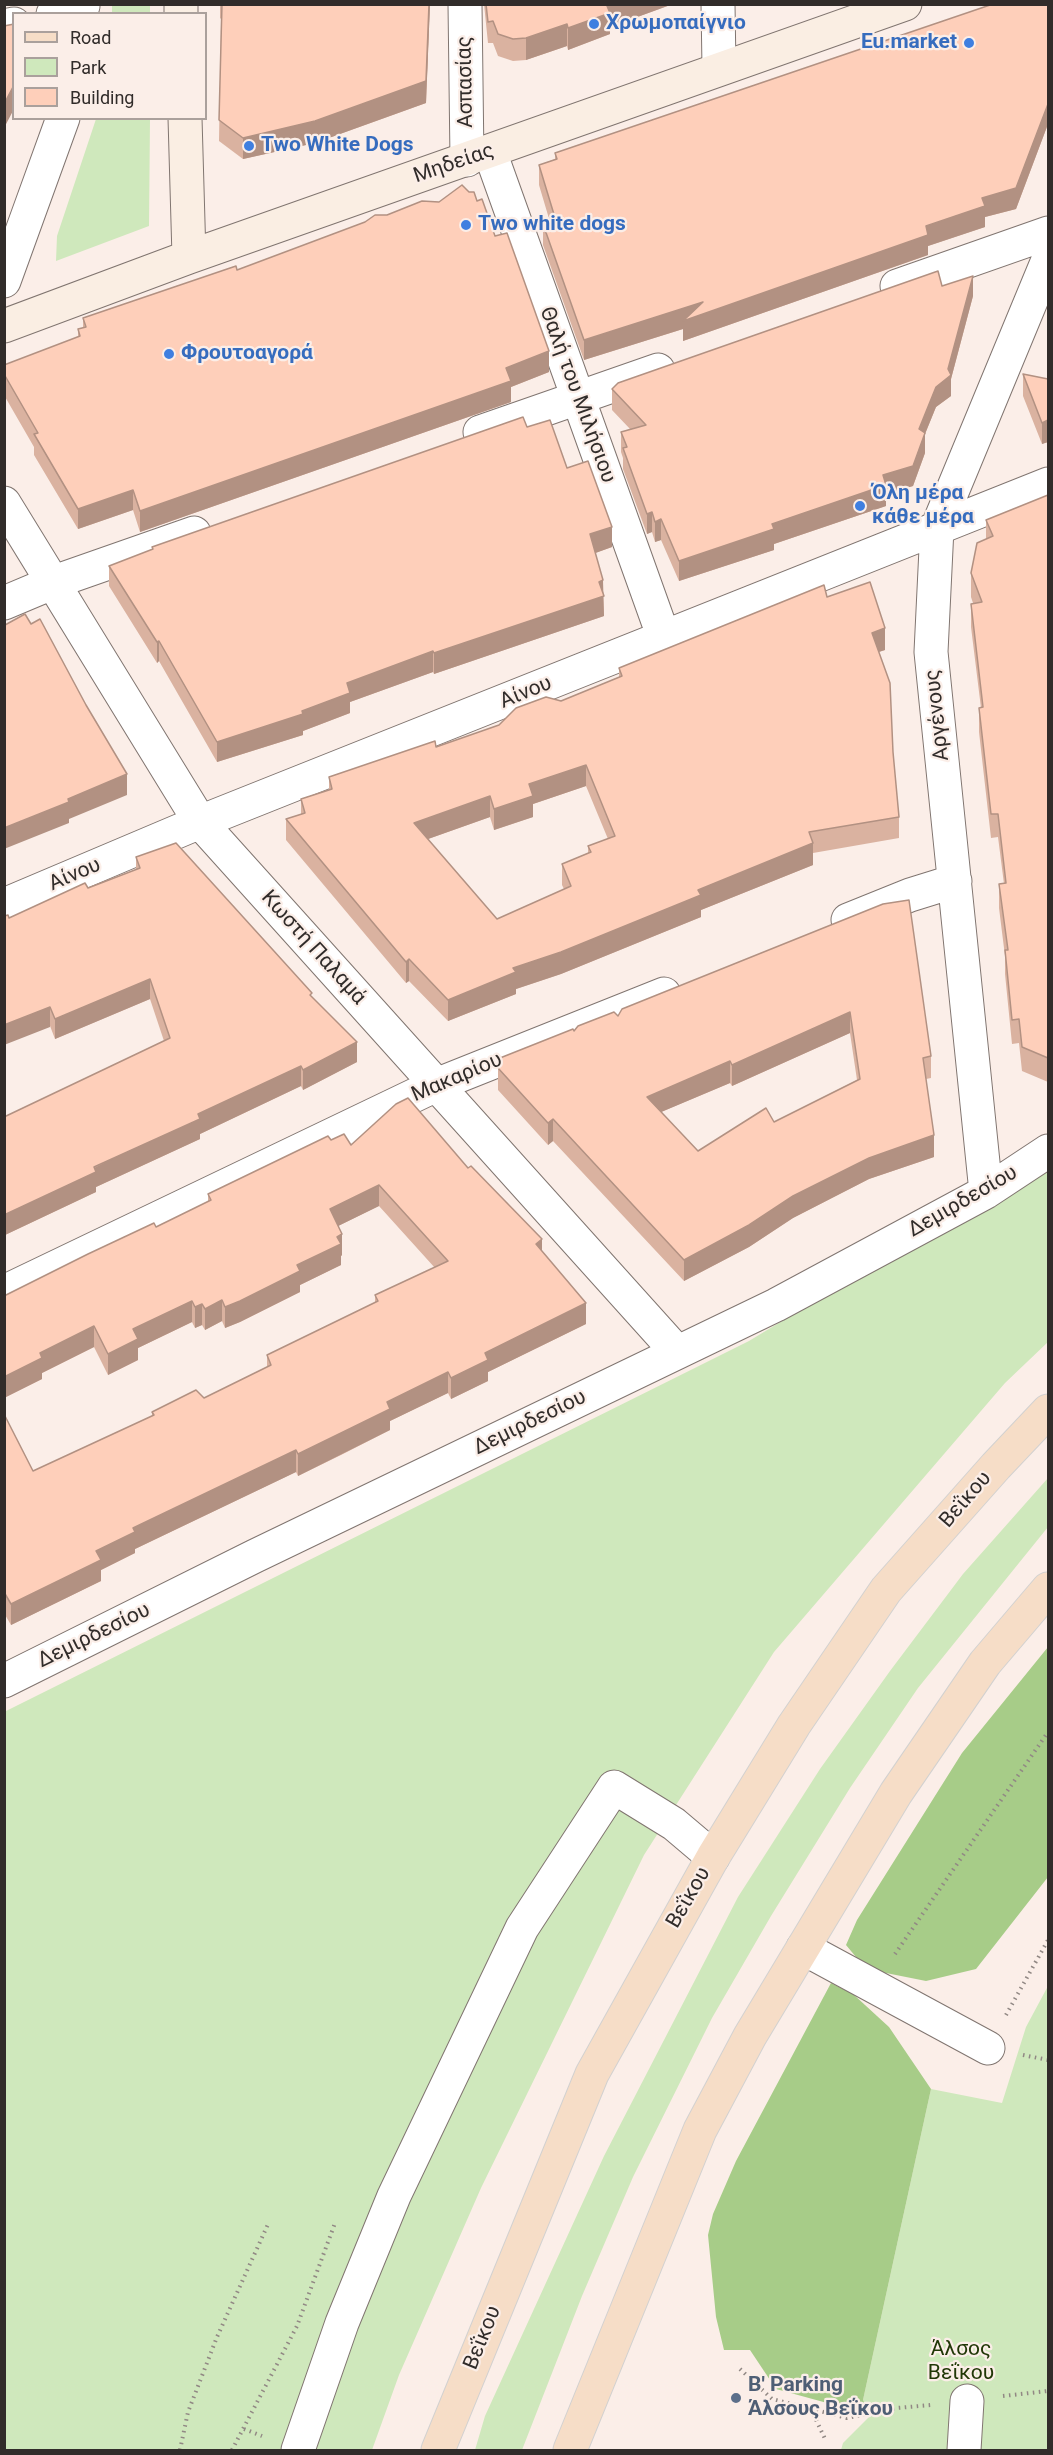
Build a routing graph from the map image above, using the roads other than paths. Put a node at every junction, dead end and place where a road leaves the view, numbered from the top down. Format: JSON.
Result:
{"nodes":[{"id":1,"x":465,"y":4,"type":"edge"},
{"id":2,"x":718,"y":4,"type":"edge"},
{"id":3,"x":905,"y":4,"type":"edge"},
{"id":4,"x":719,"y":68,"type":"junction"},
{"id":5,"x":62,"y":120,"type":"edge"},
{"id":6,"x":185,"y":120,"type":"edge"},
{"id":7,"x":479,"y":156,"type":"junction"},
{"id":8,"x":1048,"y":233,"type":"edge"},
{"id":9,"x":189,"y":257,"type":"junction"},
{"id":10,"x":1048,"y":260,"type":"edge"},
{"id":11,"x":4,"y":281,"type":"edge"},
{"id":12,"x":866,"y":297,"type":"edge"},
{"id":13,"x":4,"y":326,"type":"edge"},
{"id":14,"x":689,"y":359,"type":"edge"},
{"id":15,"x":579,"y":398,"type":"junction"},
{"id":16,"x":456,"y":441,"type":"edge"},
{"id":17,"x":1048,"y":484,"type":"edge"},
{"id":18,"x":4,"y":503,"type":"edge"},
{"id":19,"x":221,"y":523,"type":"edge"},
{"id":20,"x":937,"y":528,"type":"junction"},
{"id":21,"x":54,"y":582,"type":"junction"},
{"id":22,"x":4,"y":603,"type":"edge"},
{"id":23,"x":663,"y":638,"type":"junction"},
{"id":24,"x":200,"y":822,"type":"junction"},
{"id":25,"x":955,"y":881,"type":"junction"},
{"id":26,"x":4,"y":905,"type":"edge"},
{"id":27,"x":822,"y":930,"type":"edge"},
{"id":28,"x":690,"y":983,"type":"edge"},
{"id":29,"x":436,"y":1085,"type":"junction"},
{"id":30,"x":1048,"y":1151,"type":"edge"},
{"id":31,"x":986,"y":1192,"type":"junction"},
{"id":32,"x":4,"y":1292,"type":"edge"},
{"id":33,"x":677,"y":1352,"type":"junction"},
{"id":34,"x":1048,"y":1411,"type":"edge"},
{"id":35,"x":1048,"y":1589,"type":"edge"},
{"id":36,"x":4,"y":1681,"type":"edge"},
{"id":37,"x":713,"y":1857,"type":"junction"},
{"id":38,"x":803,"y":1948,"type":"junction"},
{"id":39,"x":988,"y":2048,"type":"road end"},
{"id":40,"x":967,"y":2401,"type":"road end"},
{"id":41,"x":298,"y":2451,"type":"edge"},
{"id":42,"x":438,"y":2451,"type":"edge"},
{"id":43,"x":570,"y":2451,"type":"edge"},
{"id":44,"x":964,"y":2451,"type":"edge"}],
"edges":[{"from":1,"to":7,"type":"street","name":"Ασπασίας"},
{"from":2,"to":4,"type":"street"},
{"from":3,"to":4,"type":"street","name":"Μηδείας"},
{"from":4,"to":7,"type":"street","name":"Μηδείας"},
{"from":5,"to":11,"type":"street"},
{"from":6,"to":9,"type":"street"},
{"from":7,"to":9,"type":"street","name":"Μηδείας"},
{"from":7,"to":15,"type":"street","name":"Θαλή του Μιλήσιου"},
{"from":8,"to":12,"type":"street"},
{"from":9,"to":13,"type":"street","name":"Μηδείας"},
{"from":10,"to":20,"type":"street","name":"Αργένους"},
{"from":14,"to":15,"type":"street"},
{"from":15,"to":16,"type":"street"},
{"from":15,"to":23,"type":"street","name":"Θαλή του Μιλήσιου"},
{"from":17,"to":20,"type":"street","name":"Αίνου"},
{"from":18,"to":21,"type":"street","name":"Κωστή Παλαμά"},
{"from":19,"to":21,"type":"street"},
{"from":20,"to":23,"type":"street","name":"Αίνου"},
{"from":20,"to":25,"type":"street","name":"Αργένους"},
{"from":21,"to":22,"type":"street"},
{"from":21,"to":24,"type":"street","name":"Κωστή Παλαμά"},
{"from":23,"to":24,"type":"street","name":"Αίνου"},
{"from":24,"to":26,"type":"street","name":"Αίνου"},
{"from":24,"to":29,"type":"street","name":"Κωστή Παλαμά"},
{"from":25,"to":27,"type":"street"},
{"from":25,"to":31,"type":"street","name":"Αργένους"},
{"from":28,"to":29,"type":"street","name":"Μακαρίου"},
{"from":29,"to":32,"type":"street","name":"Μακαρίου"},
{"from":29,"to":33,"type":"street","name":"Κωστή Παλαμά"},
{"from":30,"to":31,"type":"street","name":"Δεμιρδεσίου"},
{"from":31,"to":33,"type":"street","name":"Δεμιρδεσίου"},
{"from":33,"to":36,"type":"street","name":"Δεμιρδεσίου"},
{"from":34,"to":37,"type":"main road","name":"Βεΐκου"},
{"from":35,"to":38,"type":"main road"},
{"from":37,"to":41,"type":"street"},
{"from":37,"to":42,"type":"main road","name":"Βεΐκου"},
{"from":38,"to":39,"type":"street"},
{"from":38,"to":43,"type":"main road"},
{"from":40,"to":44,"type":"street"}]}
